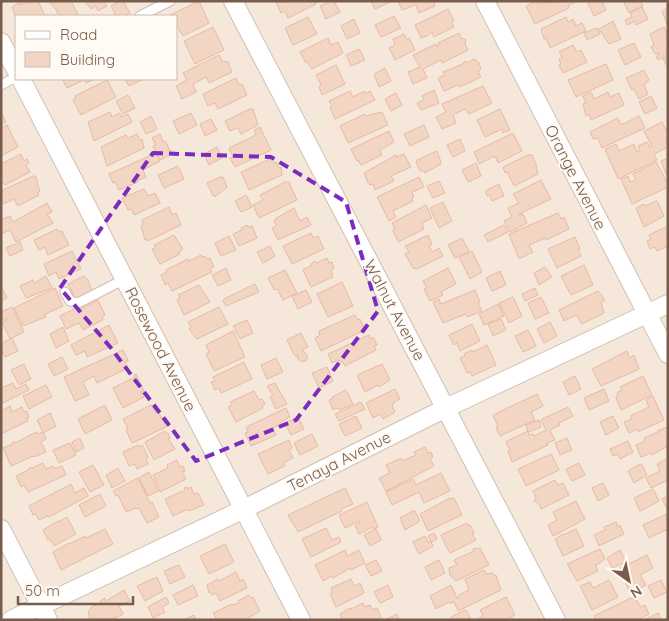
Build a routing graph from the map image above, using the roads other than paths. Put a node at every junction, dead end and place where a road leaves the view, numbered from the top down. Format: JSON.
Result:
{"nodes":[{"id":1,"x":170,"y":1,"type":"edge"},
{"id":2,"x":233,"y":1,"type":"edge"},
{"id":3,"x":485,"y":1,"type":"edge"},
{"id":4,"x":142,"y":15,"type":"edge"},
{"id":5,"x":1,"y":42,"type":"edge"},
{"id":6,"x":15,"y":68,"type":"edge"},
{"id":7,"x":15,"y":78,"type":"edge"},
{"id":8,"x":22,"y":80,"type":"edge"},
{"id":9,"x":1,"y":85,"type":"edge"},
{"id":10,"x":125,"y":279,"type":"junction"},
{"id":11,"x":66,"y":292,"type":"dead end"},
{"id":12,"x":668,"y":304,"type":"edge"},
{"id":13,"x":647,"y":314,"type":"junction"},
{"id":14,"x":668,"y":354,"type":"edge"},
{"id":15,"x":446,"y":408,"type":"junction"},
{"id":16,"x":244,"y":509,"type":"junction"},
{"id":17,"x":1,"y":529,"type":"edge"},
{"id":18,"x":44,"y":613,"type":"edge"},
{"id":19,"x":11,"y":620,"type":"edge"},
{"id":20,"x":301,"y":620,"type":"edge"},
{"id":21,"x":556,"y":620,"type":"edge"}],
"edges":[{"from":1,"to":4,"type":"lane"},
{"from":2,"to":15,"type":"street","name":"Walnut Avenue"},
{"from":3,"to":13,"type":"street","name":"Orange Avenue"},
{"from":5,"to":6,"type":"street"},
{"from":7,"to":9,"type":"lane"},
{"from":8,"to":10,"type":"street","name":"Rosewood Avenue"},
{"from":10,"to":11,"type":"lane"},
{"from":10,"to":16,"type":"street","name":"Rosewood Avenue"},
{"from":12,"to":13,"type":"street","name":"Tenaya Avenue"},
{"from":13,"to":14,"type":"street","name":"Orange Avenue"},
{"from":13,"to":15,"type":"street","name":"Tenaya Avenue"},
{"from":15,"to":16,"type":"street","name":"Tenaya Avenue"},
{"from":15,"to":21,"type":"street","name":"Walnut Avenue"},
{"from":16,"to":18,"type":"street","name":"Tenaya Avenue"},
{"from":16,"to":20,"type":"street","name":"Rosewood Avenue"},
{"from":17,"to":18,"type":"street"},
{"from":18,"to":19,"type":"street","name":"Tenaya Avenue"}]}
